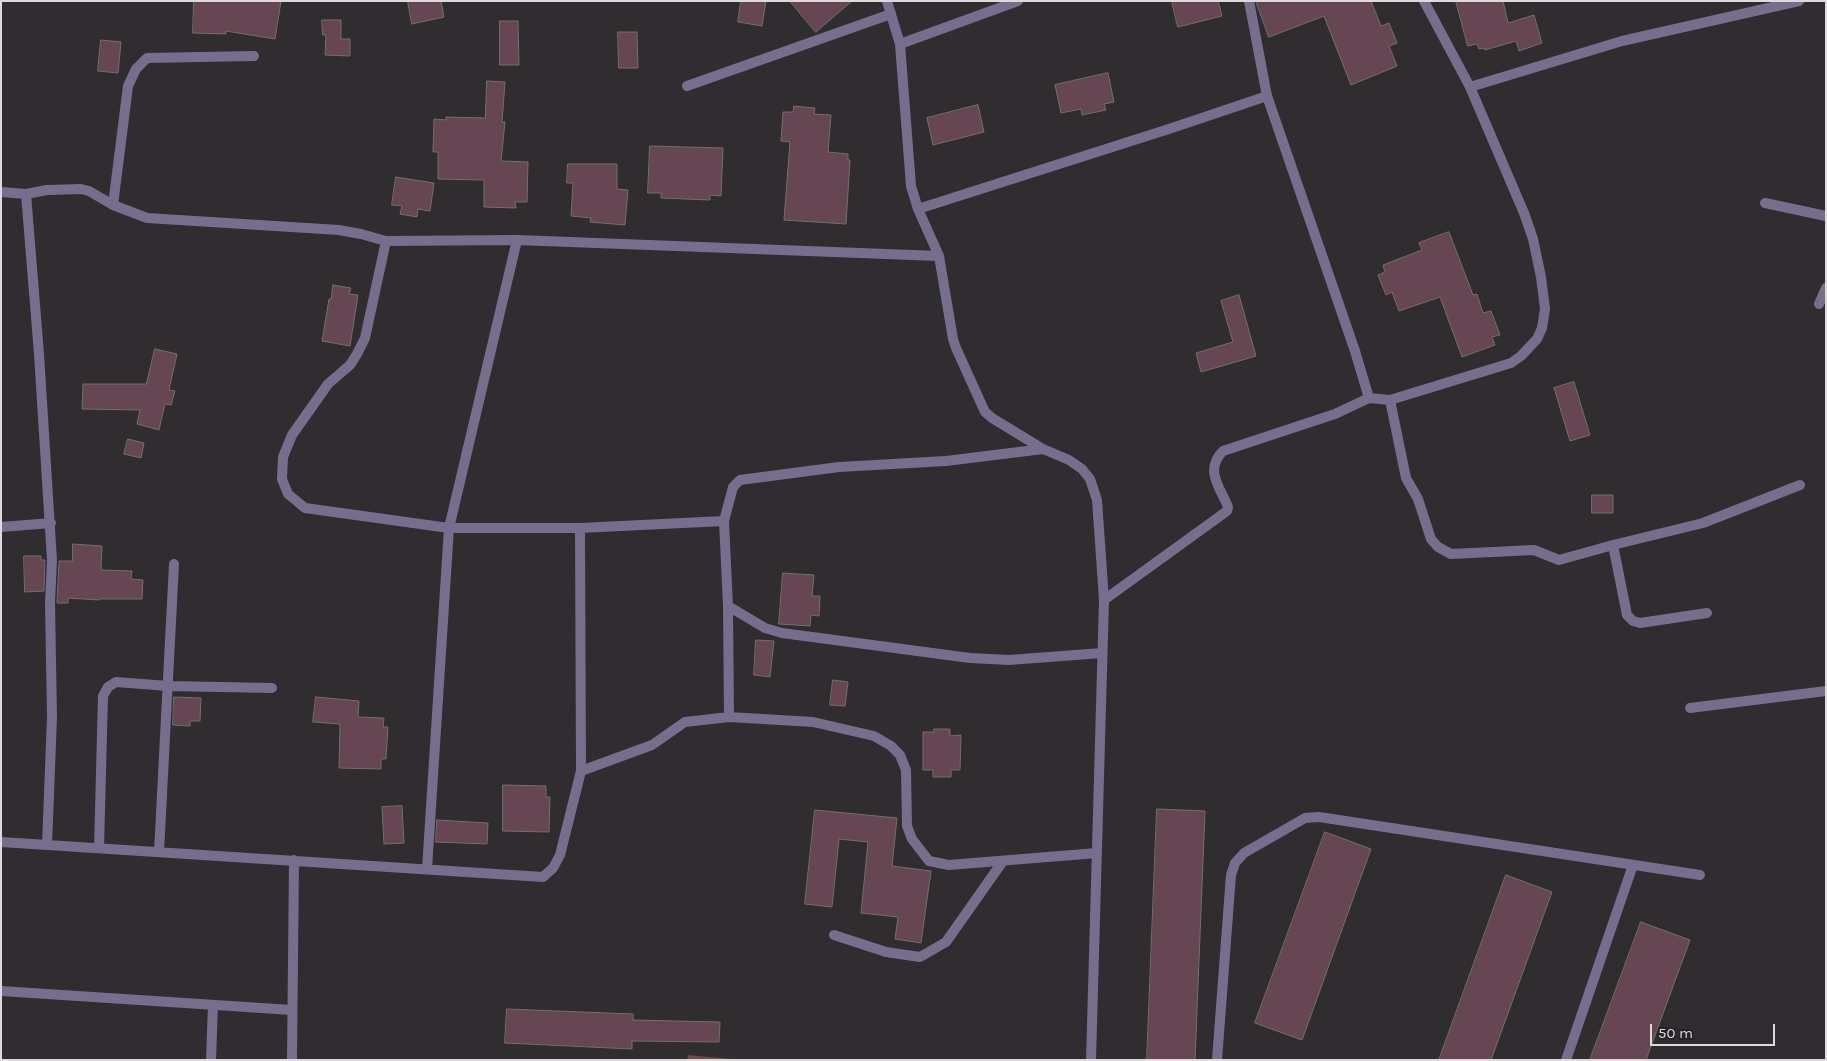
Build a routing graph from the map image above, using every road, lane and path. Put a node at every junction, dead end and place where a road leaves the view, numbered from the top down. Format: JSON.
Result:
{"nodes":[{"id":1,"x":887,"y":1,"type":"edge"},
{"id":2,"x":1018,"y":1,"type":"edge"},
{"id":3,"x":1249,"y":1,"type":"edge"},
{"id":4,"x":1424,"y":1,"type":"edge"},
{"id":5,"x":1799,"y":1,"type":"edge"},
{"id":6,"x":891,"y":14,"type":"junction"},
{"id":7,"x":900,"y":44,"type":"junction"},
{"id":8,"x":254,"y":56,"type":"dead end"},
{"id":9,"x":687,"y":86,"type":"dead end"},
{"id":10,"x":1470,"y":87,"type":"junction"},
{"id":11,"x":1267,"y":96,"type":"junction"},
{"id":12,"x":1,"y":192,"type":"edge"},
{"id":13,"x":26,"y":194,"type":"junction"},
{"id":14,"x":1765,"y":203,"type":"dead end"},
{"id":15,"x":113,"y":206,"type":"junction"},
{"id":16,"x":918,"y":209,"type":"junction"},
{"id":17,"x":1826,"y":216,"type":"edge"},
{"id":18,"x":517,"y":240,"type":"junction"},
{"id":19,"x":386,"y":241,"type":"junction"},
{"id":20,"x":939,"y":256,"type":"junction"},
{"id":21,"x":1826,"y":288,"type":"edge"},
{"id":22,"x":1819,"y":304,"type":"dead end"},
{"id":23,"x":1369,"y":398,"type":"junction"},
{"id":24,"x":1390,"y":400,"type":"junction"},
{"id":25,"x":1043,"y":450,"type":"junction"},
{"id":26,"x":1800,"y":485,"type":"dead end"},
{"id":27,"x":724,"y":520,"type":"junction"},
{"id":28,"x":51,"y":523,"type":"junction"},
{"id":29,"x":1,"y":527,"type":"edge"},
{"id":30,"x":449,"y":528,"type":"junction"},
{"id":31,"x":580,"y":528,"type":"junction"},
{"id":32,"x":1613,"y":545,"type":"junction"},
{"id":33,"x":174,"y":564,"type":"dead end"},
{"id":34,"x":1104,"y":600,"type":"junction"},
{"id":35,"x":728,"y":606,"type":"junction"},
{"id":36,"x":1706,"y":613,"type":"dead end"},
{"id":37,"x":1102,"y":653,"type":"junction"},
{"id":38,"x":168,"y":686,"type":"junction"},
{"id":39,"x":272,"y":688,"type":"dead end"},
{"id":40,"x":1826,"y":691,"type":"edge"},
{"id":41,"x":1690,"y":708,"type":"dead end"},
{"id":42,"x":729,"y":717,"type":"junction"},
{"id":43,"x":581,"y":770,"type":"junction"},
{"id":44,"x":1,"y":842,"type":"edge"},
{"id":45,"x":47,"y":845,"type":"junction"},
{"id":46,"x":99,"y":848,"type":"junction"},
{"id":47,"x":160,"y":852,"type":"junction"},
{"id":48,"x":1097,"y":853,"type":"junction"},
{"id":49,"x":294,"y":860,"type":"junction"},
{"id":50,"x":1003,"y":861,"type":"junction"},
{"id":51,"x":1633,"y":865,"type":"junction"},
{"id":52,"x":427,"y":869,"type":"junction"},
{"id":53,"x":1700,"y":875,"type":"dead end"},
{"id":54,"x":834,"y":935,"type":"dead end"},
{"id":55,"x":1,"y":991,"type":"edge"},
{"id":56,"x":214,"y":1005,"type":"junction"},
{"id":57,"x":292,"y":1010,"type":"junction"},
{"id":58,"x":211,"y":1060,"type":"edge"},
{"id":59,"x":292,"y":1060,"type":"edge"},
{"id":60,"x":1091,"y":1060,"type":"edge"},
{"id":61,"x":1217,"y":1060,"type":"edge"},
{"id":62,"x":1566,"y":1060,"type":"edge"}],
"edges":[{"from":1,"to":6,"type":"street"},
{"from":2,"to":7,"type":"street"},
{"from":3,"to":11,"type":"street"},
{"from":4,"to":10,"type":"street"},
{"from":5,"to":10,"type":"street"},
{"from":6,"to":7,"type":"street"},
{"from":6,"to":9,"type":"street"},
{"from":7,"to":16,"type":"street"},
{"from":8,"to":15,"type":"street"},
{"from":10,"to":24,"type":"street"},
{"from":11,"to":16,"type":"street"},
{"from":11,"to":23,"type":"street"},
{"from":12,"to":13,"type":"street"},
{"from":13,"to":15,"type":"street"},
{"from":13,"to":28,"type":"street"},
{"from":14,"to":17,"type":"street"},
{"from":15,"to":19,"type":"street"},
{"from":16,"to":20,"type":"street"},
{"from":18,"to":19,"type":"street"},
{"from":18,"to":20,"type":"street"},
{"from":18,"to":30,"type":"street"},
{"from":19,"to":30,"type":"street"},
{"from":20,"to":25,"type":"street"},
{"from":21,"to":22,"type":"street"},
{"from":23,"to":24,"type":"street"},
{"from":23,"to":34,"type":"street"},
{"from":24,"to":32,"type":"street"},
{"from":25,"to":27,"type":"street"},
{"from":25,"to":34,"type":"street"},
{"from":26,"to":32,"type":"street"},
{"from":27,"to":31,"type":"street"},
{"from":27,"to":35,"type":"street"},
{"from":28,"to":29,"type":"street"},
{"from":28,"to":45,"type":"street"},
{"from":30,"to":31,"type":"street"},
{"from":30,"to":52,"type":"street"},
{"from":31,"to":43,"type":"street"},
{"from":32,"to":36,"type":"street"},
{"from":33,"to":38,"type":"street"},
{"from":34,"to":37,"type":"street"},
{"from":35,"to":37,"type":"street"},
{"from":35,"to":42,"type":"street"},
{"from":37,"to":48,"type":"street"},
{"from":38,"to":39,"type":"street"},
{"from":38,"to":46,"type":"street"},
{"from":38,"to":47,"type":"street"},
{"from":40,"to":41,"type":"street"},
{"from":42,"to":43,"type":"street"},
{"from":42,"to":50,"type":"street"},
{"from":43,"to":52,"type":"street"},
{"from":44,"to":45,"type":"street"},
{"from":45,"to":46,"type":"street"},
{"from":46,"to":47,"type":"street"},
{"from":47,"to":49,"type":"street"},
{"from":48,"to":50,"type":"street"},
{"from":48,"to":60,"type":"street"},
{"from":49,"to":52,"type":"street"},
{"from":49,"to":57,"type":"street"},
{"from":50,"to":54,"type":"street"},
{"from":51,"to":53,"type":"street"},
{"from":51,"to":61,"type":"street"},
{"from":51,"to":62,"type":"street"},
{"from":55,"to":56,"type":"street"},
{"from":56,"to":57,"type":"street"},
{"from":56,"to":58,"type":"street"},
{"from":57,"to":59,"type":"street"}]}
